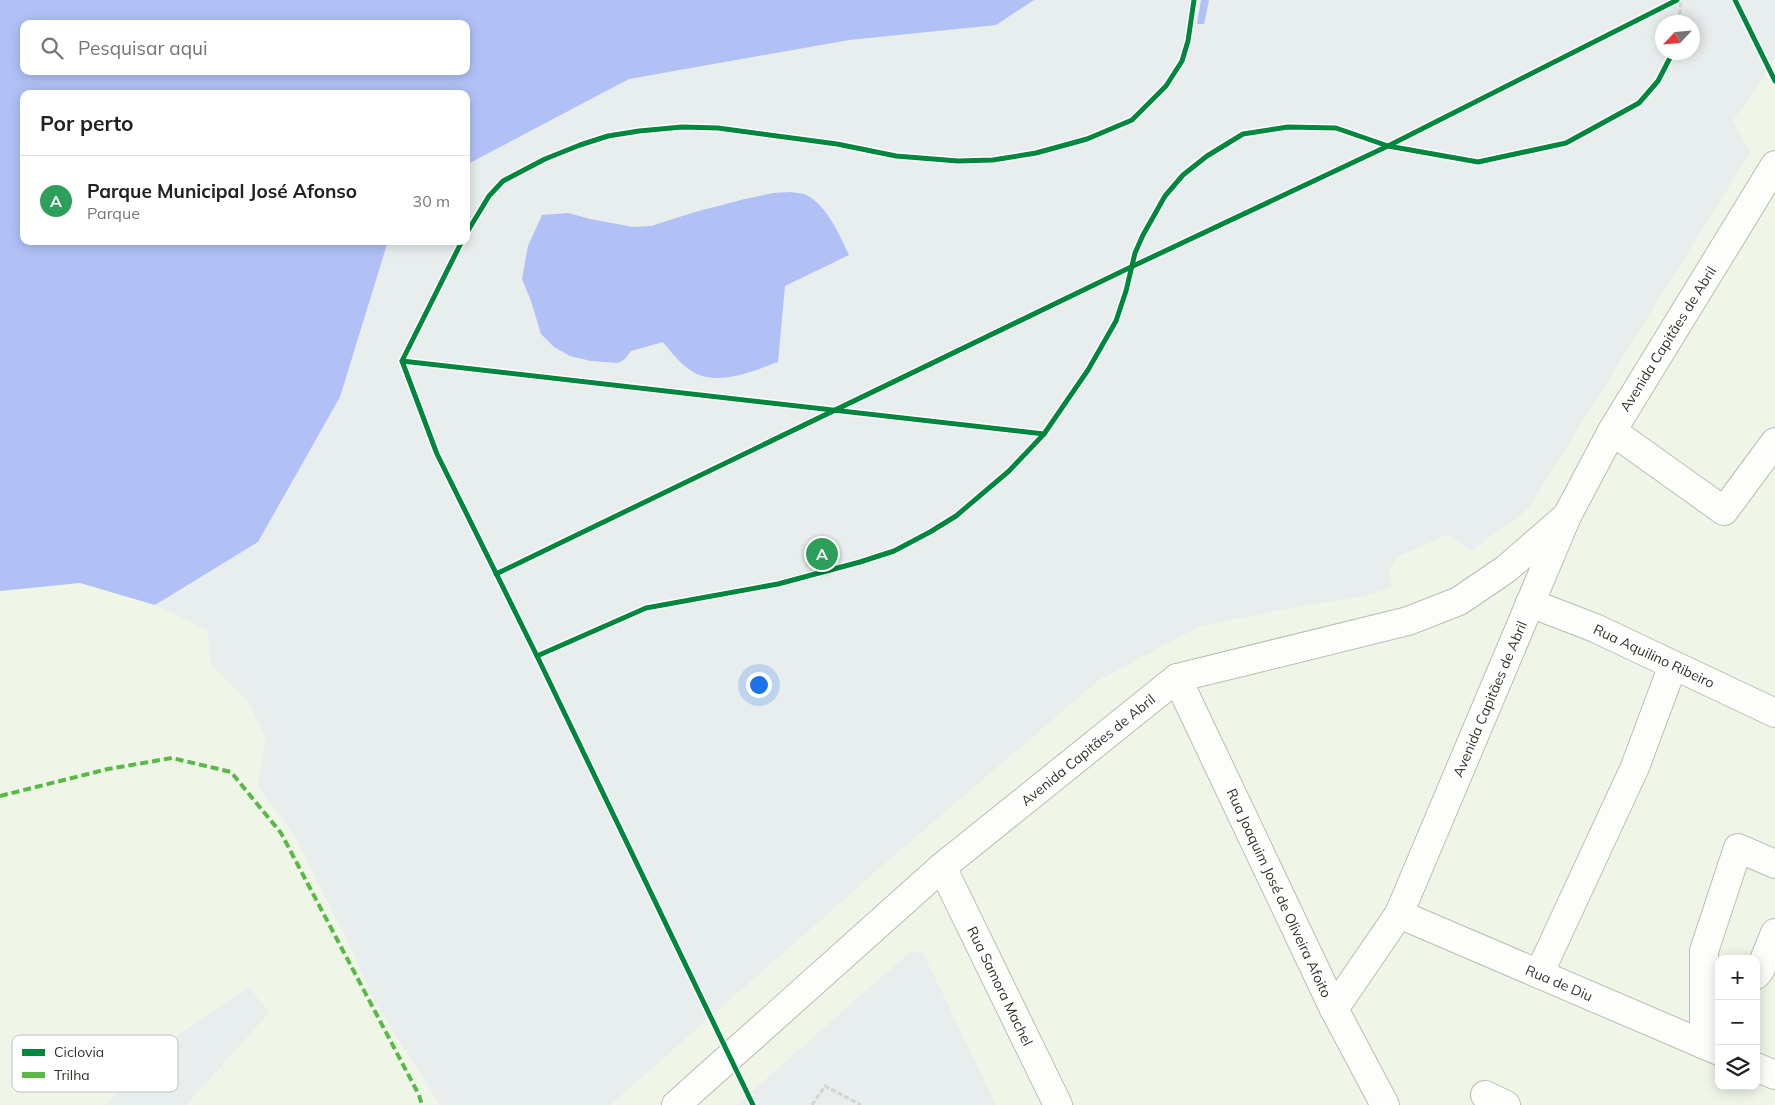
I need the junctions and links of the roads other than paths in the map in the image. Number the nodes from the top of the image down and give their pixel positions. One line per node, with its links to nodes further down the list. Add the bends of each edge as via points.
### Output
1 (1775, 165): 2 (street, Avenida Capitães de Abril)
2 (1612, 431): 3 (street, via 1724,511); 4 (street, Avenida Capitães de Abril)
3 (1775, 442)
4 (1567, 516): 5 (street, Avenida Capitães de Abril); 7 (street, Avenida Capitães de Abril, via 1506,569 1459,600 1408,621)
5 (1530, 603): 6 (street, Rua Aquilino Ribeiro, via 1595,628); 11 (street, Avenida Capitães de Abril)
6 (1673, 664): 8 (street, Rua Aquilino Ribeiro); 14 (street, via 1635,767)
7 (1177, 678): 10 (street, Avenida Capitães de Abril); 15 (street, Rua Joaquim José de Oliveira Afoito)
8 (1775, 713)
9 (1775, 864): 16 (street, via 1738,848 1704,951)
10 (942, 867): 19 (street, Avenida Capitães de Abril); 20 (street, Rua Samora Machel)
11 (1399, 914): 14 (street, Rua de Diu); 15 (street, Avenida Capitães de Abril)
12 (1775, 932): 13 (street)
13 (1760, 970)
14 (1539, 974): 16 (street, Rua de Diu)
15 (1334, 1009): 21 (street, Rua Joaquim José de Oliveira Afoito)
16 (1714, 1040)
17 (1760, 1069): 18 (street)
18 (1775, 1075)
19 (676, 1105)
20 (1058, 1105)
21 (1385, 1105)

